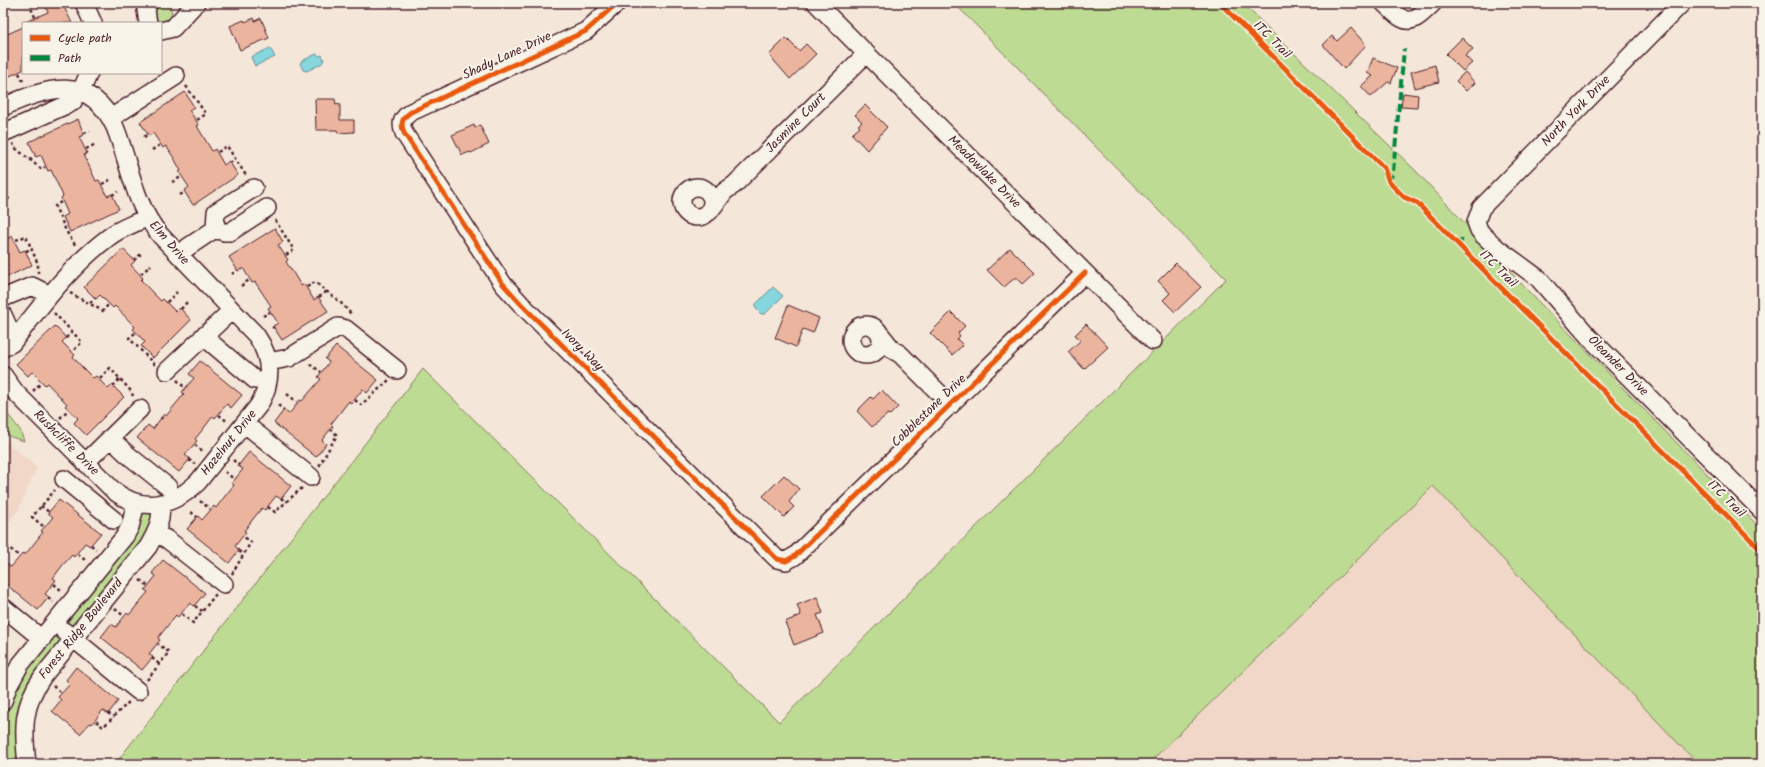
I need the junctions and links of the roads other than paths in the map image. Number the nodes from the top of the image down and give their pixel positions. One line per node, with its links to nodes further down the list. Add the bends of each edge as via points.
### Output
1 (84, 3): 10 (street)
2 (149, 3): 11 (street, via 146,10)
3 (196, 3): 9 (street)
4 (617, 3): 19 (street, Shady Lane Drive, via 586,31 411,112)
5 (816, 3): 13 (street, Meadowlake Drive)
6 (1384, 3): 7 (street, via 1397,17 1409,21 1419,17)
7 (1433, 3)
8 (1682, 3): 27 (street, North York Drive, via 1481,208)
9 (179, 11): 12 (street, via 173,28)
10 (93, 22)
11 (148, 22)
12 (162, 31)
13 (866, 54): 23 (street, Jasmine Court); 30 (street, Meadowlake Drive)
14 (88, 74): 16 (street)
15 (179, 80): 18 (street)
16 (77, 96): 17 (street, via 68,89 37,93); 18 (street, Elm Drive, via 99,103); 20 (street)
17 (3, 107)
18 (111, 118): 26 (street, Elm Drive)
19 (402, 121): 61 (street, Ivory Way, via 404,133 503,284 773,556)
20 (7, 138)
21 (252, 185): 28 (street, via 216,212)
22 (706, 189): 23 (street); 24 (street, via 712,197); 24 (street, via 696,186 687,190 682,203 686,212 695,217)
23 (725, 191): 24 (street, Jasmine Court)
24 (709, 212)
25 (271, 214): 28 (street, via 230,232)
26 (147, 217): 29 (street, Elm Drive, via 160,236); 32 (street, via 110,236 58,285)
27 (1476, 222): 58 (street, Oleander Drive, via 1483,235 1497,248 1538,278 1589,337)
28 (216, 229): 29 (street)
29 (179, 255): 33 (street, Elm Drive)
30 (1084, 273): 38 (street, Meadowlake Drive); 48 (street, Cobblestone Drive)
31 (3, 298): 32 (street, via 32,286)
32 (50, 302): 36 (street)
33 (232, 310): 37 (street); 42 (street, Elm Drive, via 256,335)
34 (3, 315): 36 (street, via 11,333)
35 (881, 335): 40 (street); 41 (street, via 881,345); 41 (street, via 875,327 865,325 856,328 852,337 853,346 860,354)
36 (17, 336): 39 (street, via 12,343)
37 (203, 336): 43 (street); 46 (street)
38 (1153, 341)
39 (3, 348)
40 (893, 350): 41 (street); 48 (street)
41 (874, 353)
42 (268, 362): 44 (street, via 290,358 338,326 346,328); 49 (street, Hazelnut Drive, via 269,377 265,395)
43 (162, 367)
44 (395, 373)
45 (3, 375): 51 (street, Rushcliffe Drive, via 16,394)
46 (255, 380)
47 (136, 404): 50 (street)
48 (951, 405): 61 (street, Cobblestone Drive, via 795,556)
49 (236, 423): 52 (street); 57 (street, Hazelnut Drive, via 198,482 173,500)
50 (110, 438): 51 (street); 54 (street)
51 (89, 467): 55 (street); 56 (street, Rushcliffe Drive, via 128,501)
52 (311, 477)
53 (60, 484): 55 (street)
54 (168, 487)
55 (77, 490): 59 (street)
56 (136, 503): 57 (street, Hazelnut Drive); 64 (street, Forest Ridge Boulevard, via 125,536)
57 (160, 503): 60 (street, Forest Ridge Boulevard, via 161,518)
58 (1762, 511)
59 (114, 520)
60 (156, 533): 62 (street); 65 (street, Forest Ridge Boulevard, via 148,547)
61 (786, 561)
62 (224, 584)
63 (3, 607): 66 (street)
64 (54, 624): 65 (street); 66 (street, Forest Ridge Boulevard)
65 (72, 638): 67 (street); 69 (street, Forest Ridge Boulevard, via 31,695 24,725)
66 (42, 639): 68 (street, Forest Ridge Boulevard, via 13,676)
67 (138, 691)
68 (3, 701)
69 (27, 764)

